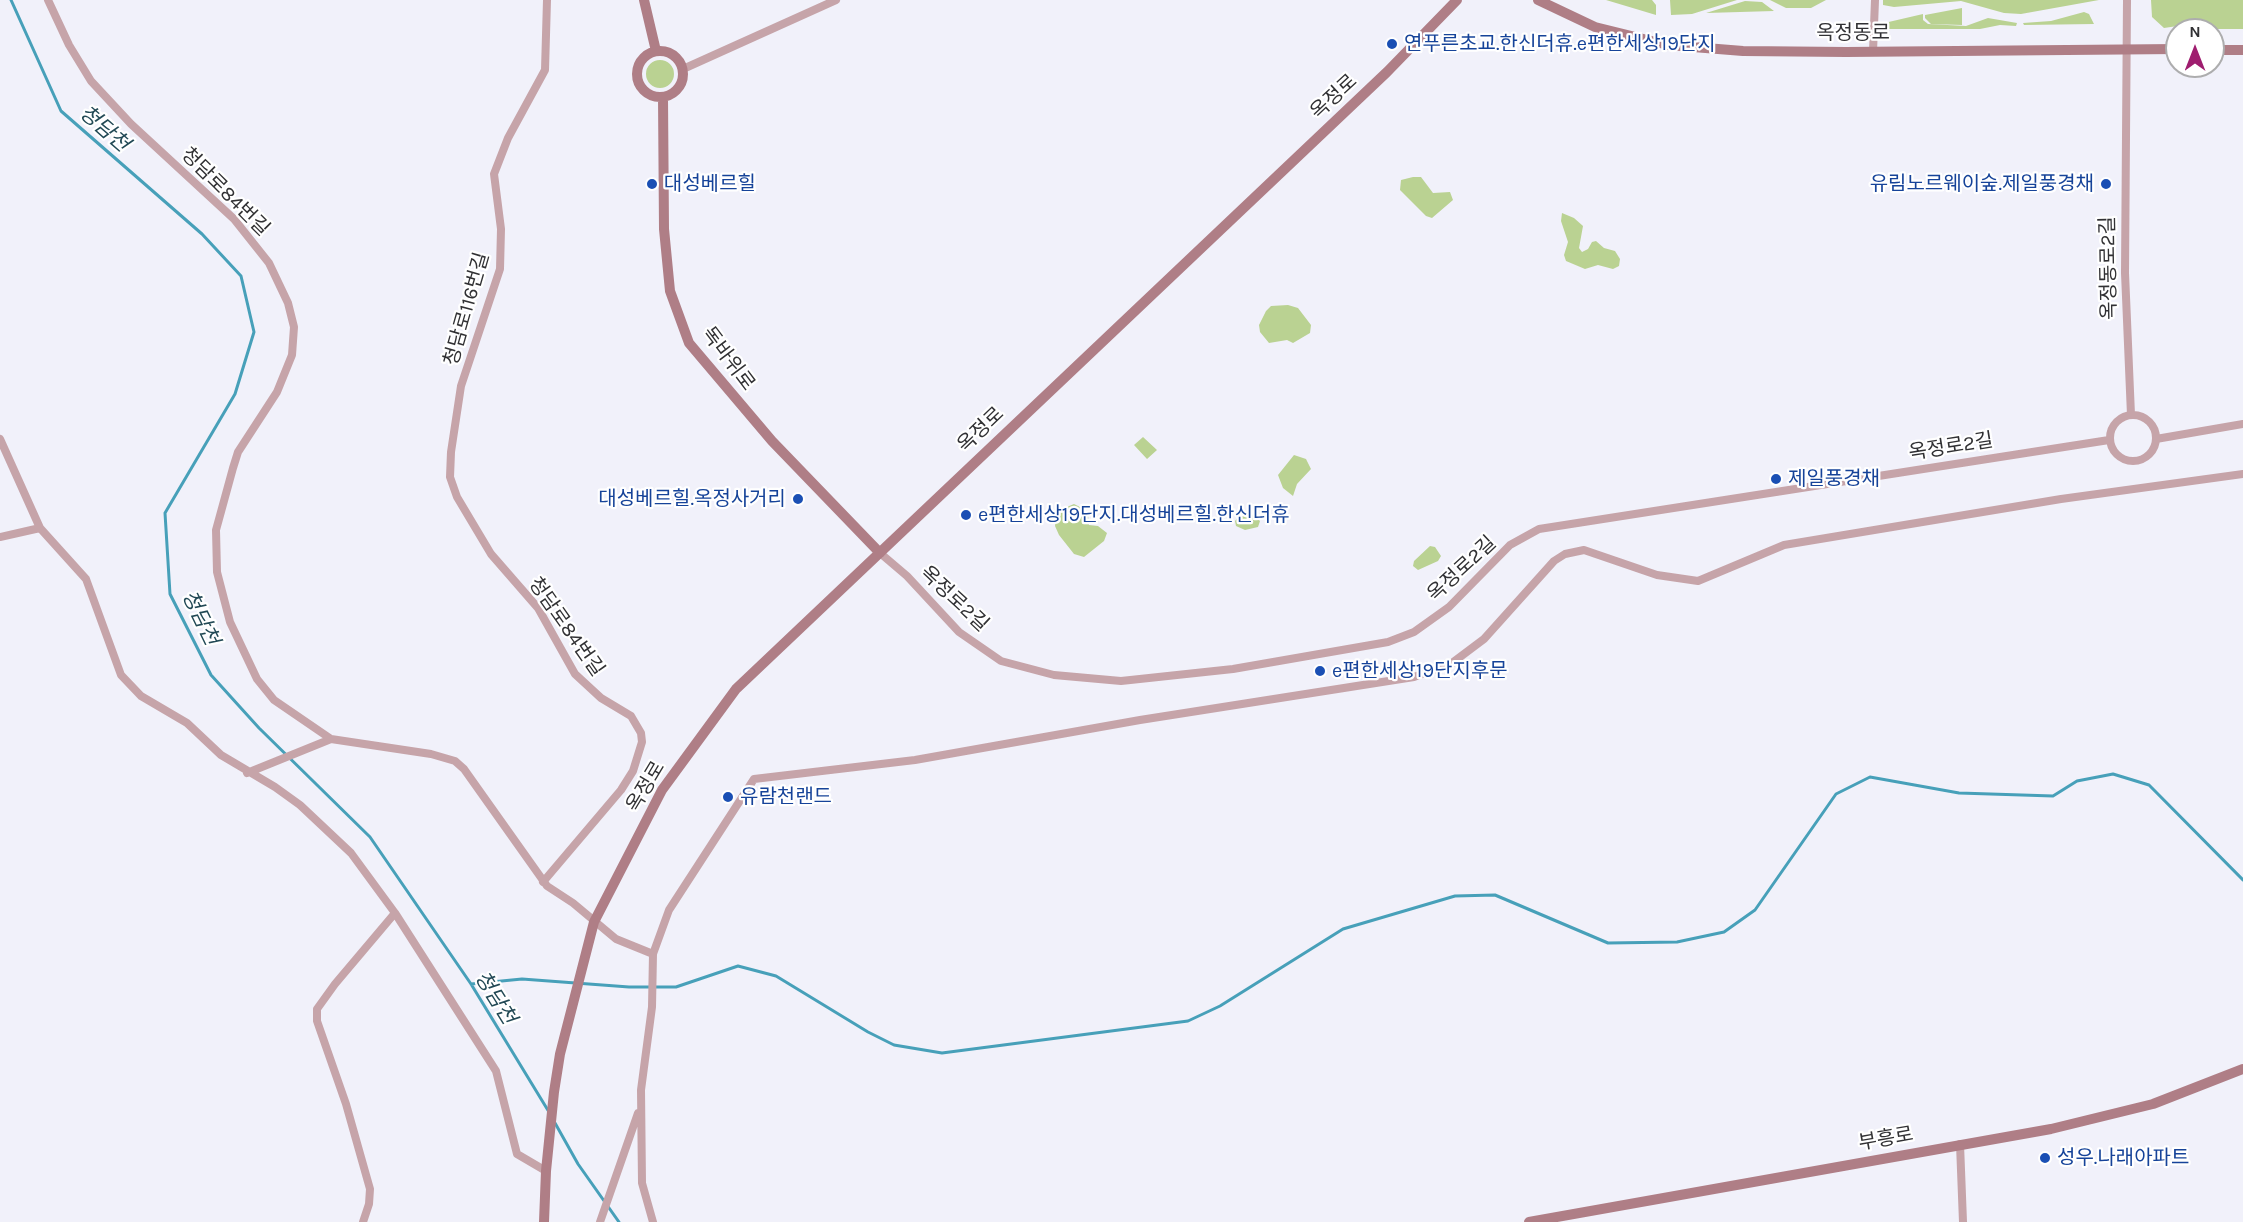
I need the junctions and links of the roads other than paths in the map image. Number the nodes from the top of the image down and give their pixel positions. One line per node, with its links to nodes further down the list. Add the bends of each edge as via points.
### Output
1 (48, 0): 27 (street, 청담로84번길, via 91,81 131,124 234,219 269,263 288,303 294,327 292,355 277,392 238,452 216,530 217,572 230,622 257,679 274,700)
2 (547, 0): 22 (street, 청담로116번길, via 543,79 508,138 494,174 501,229 500,269 461,386)
3 (644, 0): 13 (main road)
4 (836, 0): 15 (street)
5 (1457, 0): 26 (main road, 옥정로, via 1387,72)
6 (1538, 0): 14 (main road, 옥정동로, via 1595,27 1668,45 1743,51)
7 (1875, 0): 14 (street)
8 (2127, 0): 9 (street, 옥정동로2길)
9 (2127, 49): 10 (main road, 옥정동로); 14 (main road, 옥정동로); 17 (street, 옥정동로2길, via 2125,273)
10 (2165, 50)
11 (2225, 50): 12 (main road)
12 (2243, 50)
13 (656, 51): 15 (main road, via 676,56); 16 (main road, via 642,59 638,82 648,94)
14 (1873, 52)
15 (683, 69): 16 (main road, via 678,91)
16 (663, 98): 26 (main road, 독바위로, via 664,229 670,291 689,343 772,441)
17 (2131, 415): 20 (street, via 2152,424); 21 (street, via 2118,420)
18 (2243, 424): 20 (street)
19 (0, 439): 24 (street)
20 (2156, 439): 21 (street, via 2155,447 2144,458 2129,461 2115,454)
21 (2109, 440): 26 (street, 옥정로2길, via 1539,529 1510,545 1449,607 1414,632 1388,642 1233,669 1121,681 1054,675 1001,660 959,632)
22 (451, 459): 29 (street, 청담로84번길, via 450,477 457,497 490,554 538,608 581,681 632,716 641,733 641,752 621,790)
23 (2243, 474): 32 (street, via 2061,499 1784,545 1698,580 1657,575 1584,550 1554,561 1484,639 1452,663 1414,677 915,760 754,779 669,909)
24 (40, 528): 25 (street); 28 (street, via 86,579 121,675 130,686 187,723)
25 (0, 537)
26 (880, 553): 31 (main road, 옥정로, via 736,689 662,790)
27 (331, 739): 28 (street, 청담로84번길); 29 (street, 청담로84번길, via 455,761 464,768)
28 (247, 773): 30 (street, via 275,787 319,822 351,853)
29 (543, 882): 31 (street, 청담로84번길)
30 (395, 913): 36 (street, via 496,1071 517,1154); 37 (street, via 317,1009 317,1021 368,1183 369,1204)
31 (594, 922): 32 (street, 청담로84번길, via 616,939); 36 (main road, 옥정로, via 554,1092)
32 (653, 954): 34 (street, via 652,1007)
33 (2243, 1069): 35 (main road, 부흥로, via 2153,1104 2051,1129)
34 (641, 1104): 39 (street); 40 (street, via 642,1183)
35 (1960, 1144): 41 (main road, 부흥로); 42 (street)
36 (546, 1171): 38 (main road)
37 (363, 1222)
38 (544, 1222)
39 (600, 1222)
40 (653, 1222)
41 (1529, 1222)
42 (1963, 1222)

